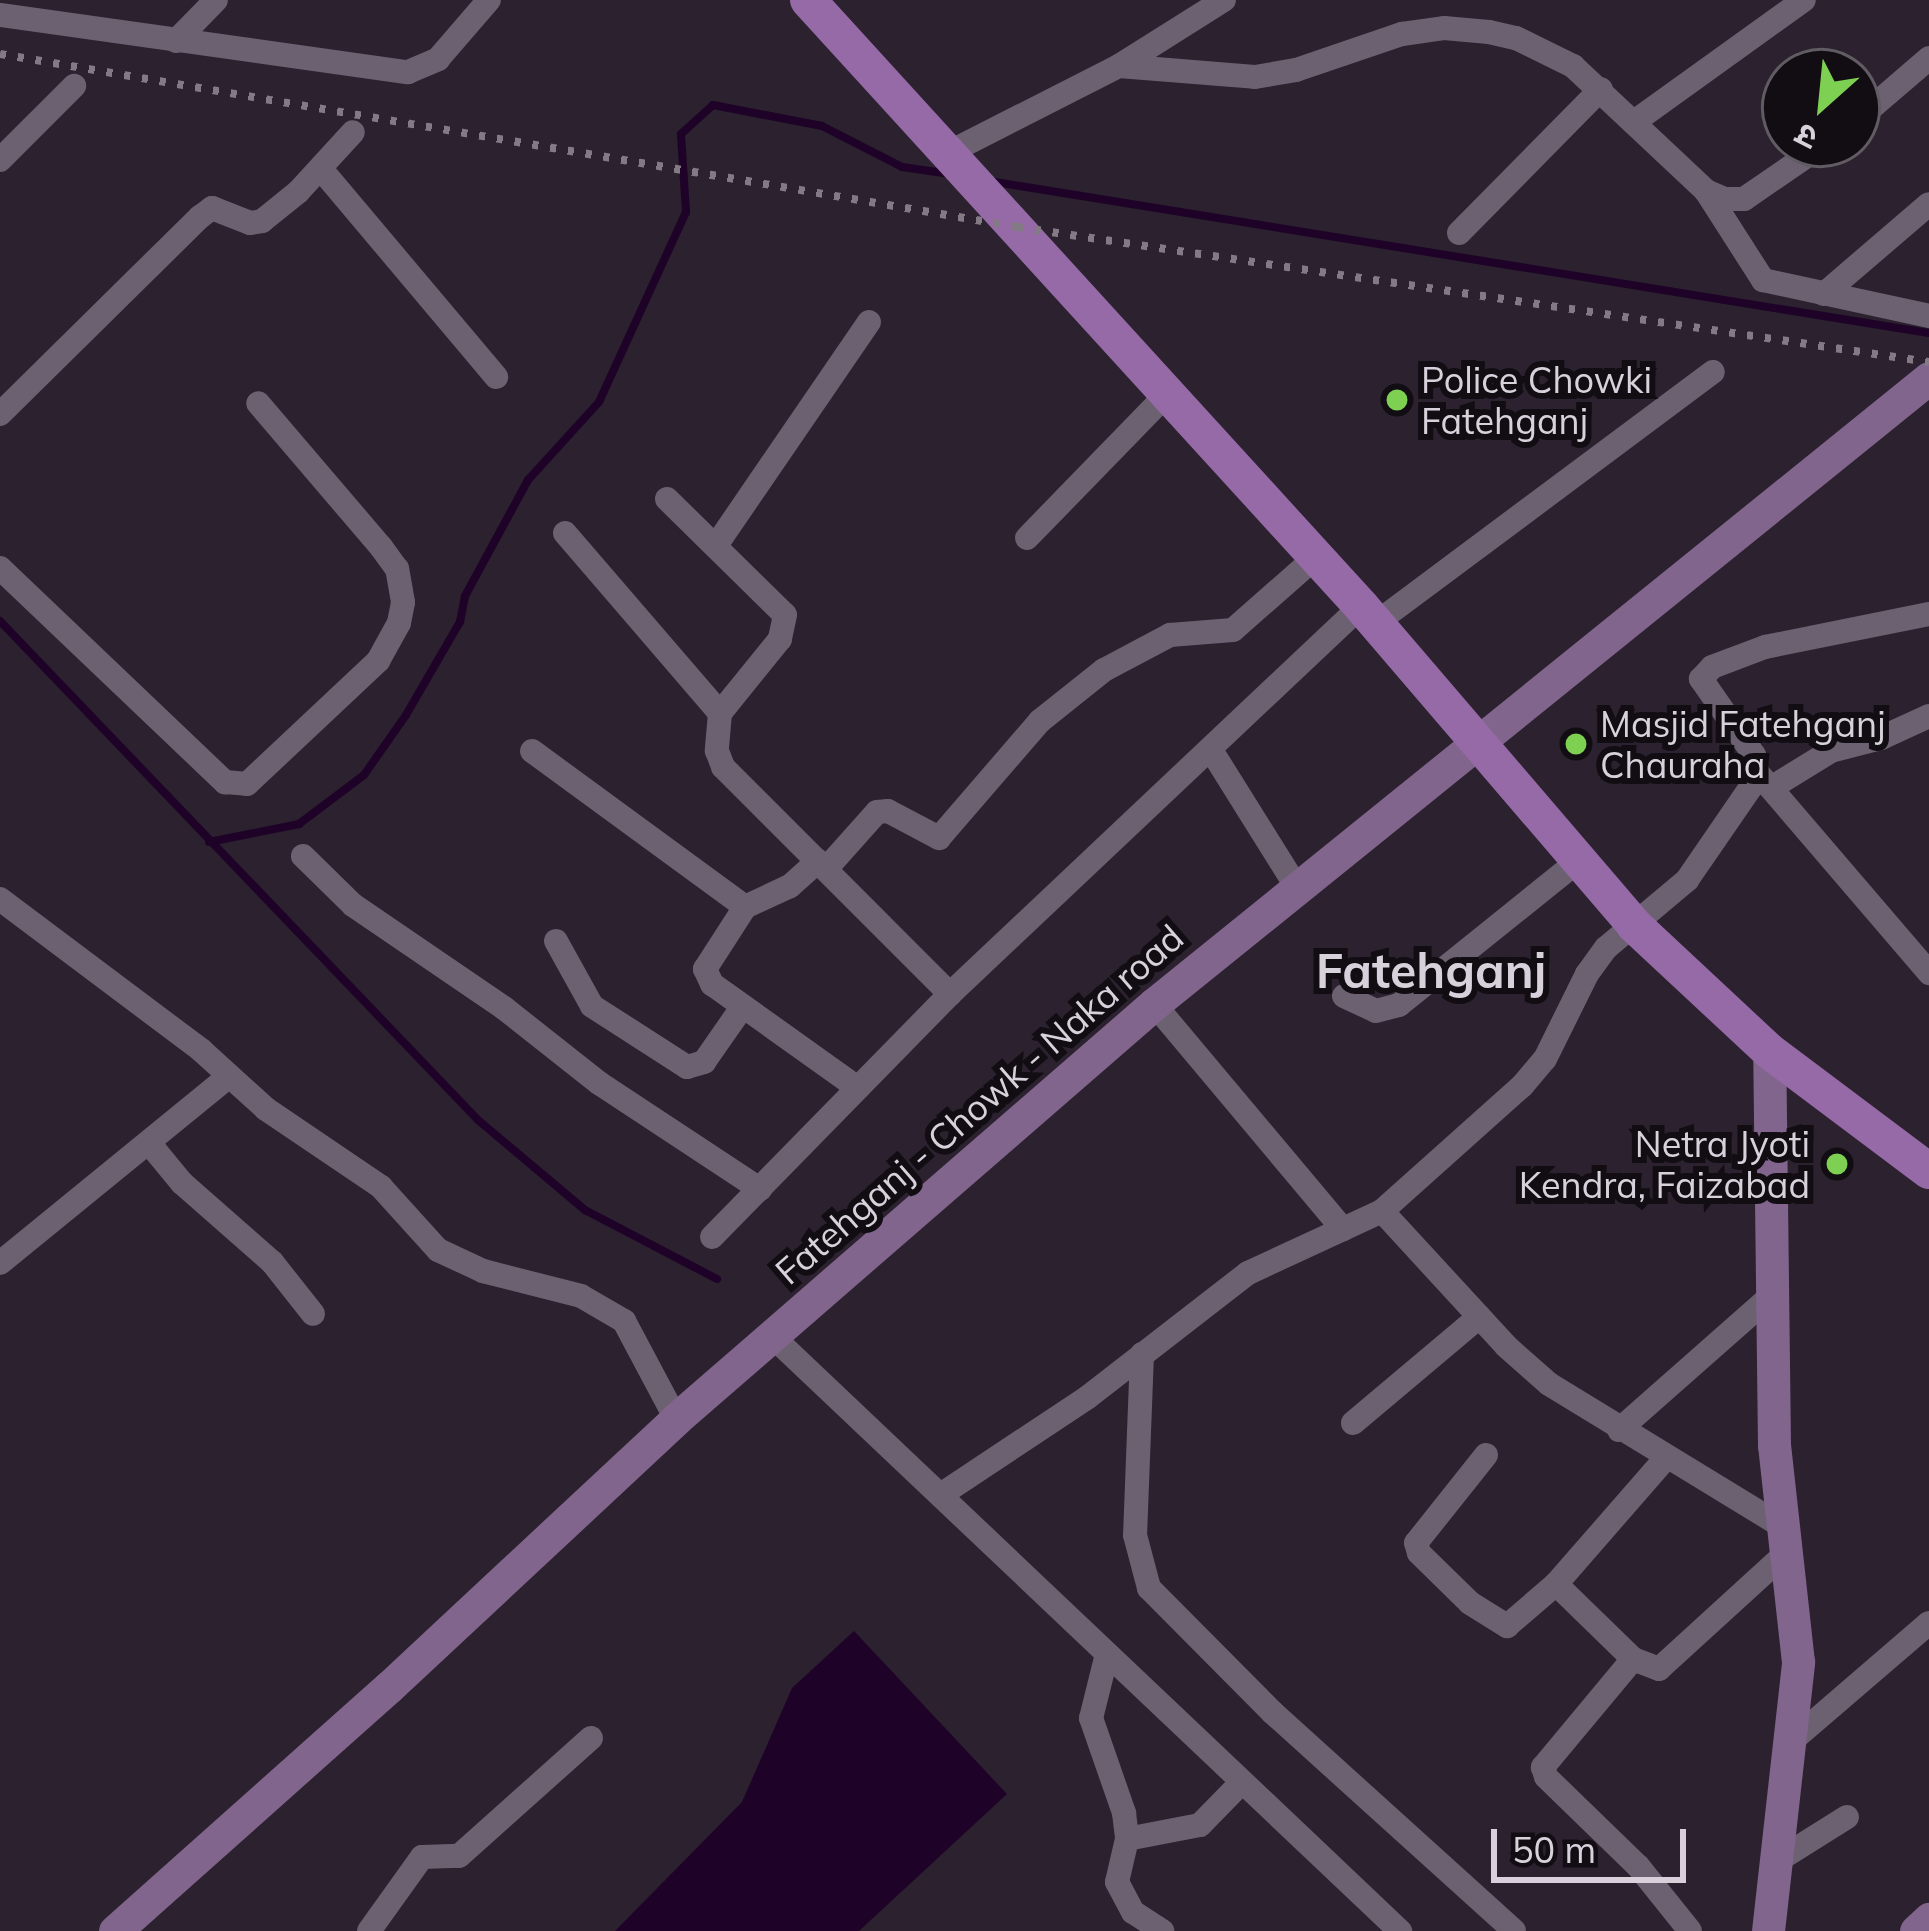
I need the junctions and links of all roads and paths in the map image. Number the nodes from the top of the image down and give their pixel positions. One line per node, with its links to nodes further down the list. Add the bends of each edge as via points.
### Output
1 (8, 0): 7 (street)
2 (216, 0): 8 (street)
3 (489, 0): 8 (street, via 439,59 408,72)
4 (808, 0): 19 (main road)
5 (1224, 0): 10 (street)
6 (1804, 0): 14 (street)
7 (0, 11): 8 (street)
8 (176, 41)
9 (1929, 58): 13 (street)
10 (1119, 66): 12 (street, via 1255,77 1444,28 1516,38); 19 (street)
11 (74, 86): 16 (street)
12 (1600, 89): 14 (street); 22 (street)
13 (1881, 99)
14 (1634, 122): 20 (street)
15 (353, 132): 18 (street)
16 (0, 160)
17 (1790, 168): 20 (street, via 1744,199)
18 (322, 169): 27 (street); 31 (street, via 262,221 212,208 200,217)
19 (964, 171): 29 (main road)
20 (1706, 191): 23 (street, via 1762,280)
21 (1929, 204): 23 (street)
22 (1459, 233)
23 (1824, 294): 24 (street)
24 (1929, 316)
25 (869, 322): 35 (street)
26 (1713, 372): 39 (street)
27 (496, 377)
28 (1929, 378): 42 (street, Fatehganj - Chowk - Naka road)
29 (1168, 392): 34 (street); 36 (main road)
30 (258, 404): 37 (street, via 381,547 397,569 403,602 378,661 247,784 225,782)
31 (0, 414)
32 (667, 499): 35 (street)
33 (565, 533): 40 (street)
34 (1027, 538)
35 (717, 544): 40 (street, via 785,615 785,628)
36 (1317, 556): 39 (main road); 48 (street, via 1233,630 1170,635 1090,680 1040,721 939,838 878,812)
37 (0, 568)
38 (1929, 614): 45 (street, via 1765,647 1712,667 1701,679)
39 (1368, 615): 42 (main road); 43 (street)
40 (720, 712): 48 (street, via 723,766)
41 (1929, 716): 45 (street)
42 (1475, 744): 47 (main road); 49 (street, Fatehganj - Chowk - Naka road)
43 (1210, 750): 49 (street); 55 (street)
44 (532, 751): 51 (street)
45 (1766, 779): 52 (street, via 1688,880); 54 (street)
46 (303, 856): 64 (street, via 353,905)
47 (1578, 861): 52 (main road); 56 (street, via 1399,1005 1376,1011)
48 (822, 865): 51 (street); 55 (street)
49 (1296, 886): 57 (street, Fatehganj - Chowk - Naka road)
50 (0, 899): 60 (street)
51 (746, 908): 58 (street, via 705,969)
52 (1634, 925): 59 (main road); 65 (street, via 1587,974 1545,1059 1522,1086)
53 (556, 941): 58 (street, via 592,1006 687,1067 704,1062)
54 (1929, 973)
55 (950, 994): 61 (street)
56 (1344, 997)
57 (1154, 1004): 66 (street); 72 (street, Fatehganj - Chowk - Naka road)
58 (743, 1006): 61 (street)
59 (1769, 1051): 63 (main road); 69 (street)
60 (229, 1076): 62 (street); 74 (street, via 381,1187 455,1262 581,1296 624,1321)
61 (858, 1088): 64 (street)
62 (149, 1143): 68 (street); 70 (street)
63 (1929, 1171)
64 (760, 1189): 67 (street)
65 (1382, 1211): 66 (street); 71 (street)
66 (1343, 1229): 73 (street, via 1249,1274)
67 (712, 1237)
68 (0, 1263)
69 (1770, 1297): 76 (street); 80 (street)
70 (314, 1314)
71 (1479, 1318): 75 (street); 76 (street, via 1549,1384)
72 (771, 1335): 74 (street, Fatehganj - Chowk - Naka road); 79 (street)
73 (1142, 1354): 79 (street); 96 (street, via 1135,1535 1149,1588 1272,1712)
74 (676, 1418): 92 (street, Fatehganj - Chowk - Naka road)
75 (1353, 1423)
76 (1619, 1430): 78 (street)
77 (1486, 1455): 81 (street, via 1422,1532 1419,1553 1507,1626)
78 (1666, 1458): 80 (street); 81 (street)
79 (942, 1494): 83 (street)
80 (1784, 1539): 84 (street, via 1668,1665); 86 (street, via 1798,1663)
81 (1556, 1584): 84 (street)
82 (1929, 1623): 86 (street)
83 (1107, 1654): 87 (street); 89 (street, via 1091,1718)
84 (1633, 1659): 97 (street, via 1543,1767)
85 (591, 1738): 93 (street, via 459,1856 422,1857)
86 (1794, 1739): 90 (street)
87 (1241, 1783): 89 (street, via 1200,1825); 95 (street)
88 (1847, 1817): 90 (street)
89 (1127, 1839): 94 (street, via 1121,1895)
90 (1780, 1859): 98 (street)
91 (1929, 1919): 99 (street)
92 (115, 1931)
93 (369, 1931)
94 (1162, 1931)
95 (1400, 1931)
96 (1514, 1931)
97 (1690, 1931)
98 (1768, 1931)
99 (1916, 1931)

